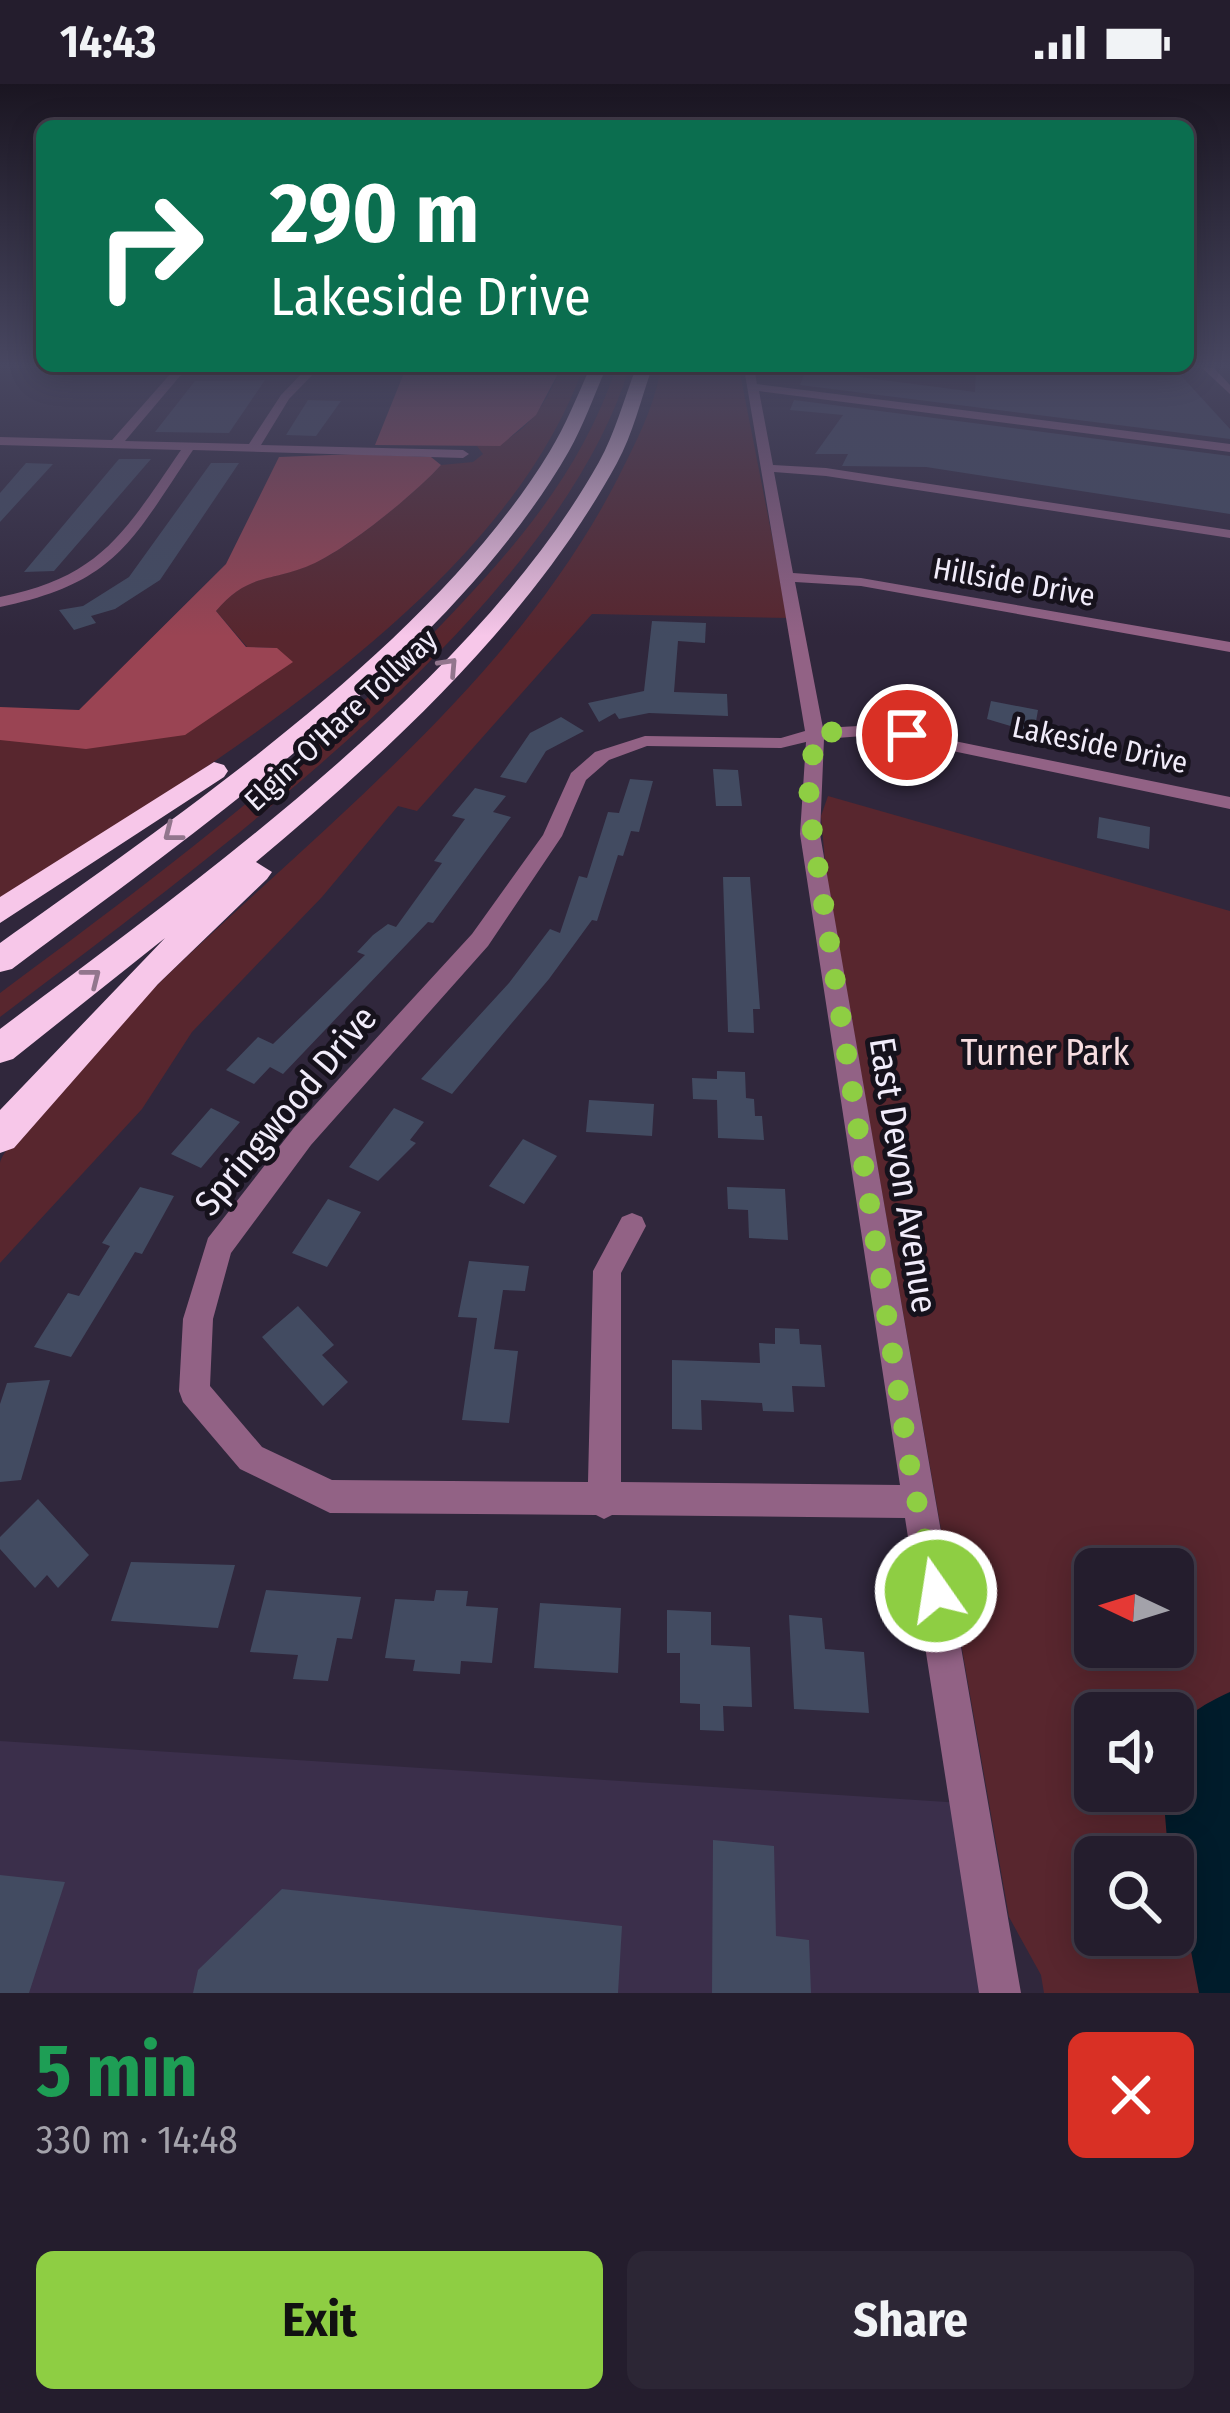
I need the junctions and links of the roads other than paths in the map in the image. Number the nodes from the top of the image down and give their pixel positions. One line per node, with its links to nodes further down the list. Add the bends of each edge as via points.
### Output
1 (182, 457): 8 (street, via 103,565 49,592)
2 (555, 457): 10 (highway, Elgin-O'Hare Tollway, via 480,556)
3 (610, 457): 11 (highway, Elgin-O'Hare Tollway, one-way to 3, via 528,579)
4 (766, 457): 5 (street, East Devon Avenue)
5 (768, 468): 6 (street); 7 (street, East Devon Avenue)
6 (1230, 534)
7 (788, 578): 9 (street, Hillside Drive, via 860,582); 12 (street, East Devon Avenue)
8 (0, 602)
9 (1230, 647)
10 (389, 650): 14 (highway); 15 (highway, Elgin-O'Hare Tollway, one-way to 15, via 200,811)
11 (416, 701): 16 (highway, Elgin-O'Hare Tollway, one-way to 11, via 262,840); 17 (highway, via 395,741 146,975)
12 (815, 734): 13 (street, Lakeside Drive, via 907,735); 19 (street, Springwood Drive, via 781,743 645,741 588,766 533,867 480,940 302,1137 218,1247 203,1301 194,1391 251,1458 330,1496); 20 (street, East Devon Avenue, via 810,834)
13 (1230, 803)
14 (0, 912)
15 (0, 960)
16 (0, 1049)
17 (0, 1136)
18 (632, 1226): 19 (street, via 607,1271)
19 (604, 1502): 20 (street, Springwood Drive)
20 (916, 1502): 21 (street, East Devon Avenue)
21 (1000, 1993)

